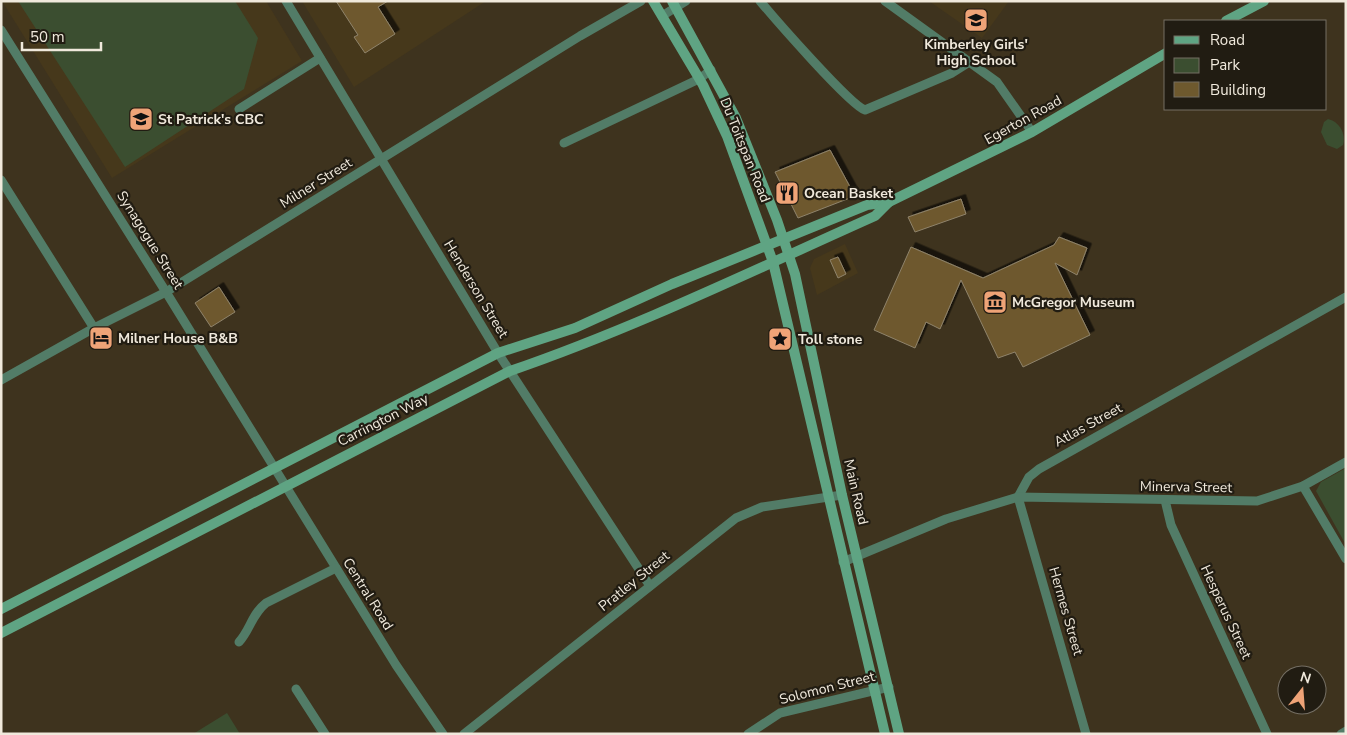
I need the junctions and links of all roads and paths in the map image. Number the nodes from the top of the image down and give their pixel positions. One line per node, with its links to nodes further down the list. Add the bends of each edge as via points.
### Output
1 (286, 1): 13 (street, Henderson Street)
2 (641, 1): 20 (street, Milner Street)
3 (654, 1): 9 (street, Du Toitspan Road)
4 (686, 1): 8 (street)
5 (760, 1): 14 (street, via 845,93 866,110 952,73)
6 (886, 1): 14 (street)
7 (1264, 1): 10 (street)
8 (674, 4): 9 (street); 15 (street, Du Toitspan Road)
9 (662, 16): 16 (street, Du Toitspan Road)
10 (1228, 20)
11 (1, 30): 27 (street, Synagogue Street)
12 (1164, 54): 18 (street, Egerton Road)
13 (320, 58): 17 (street); 20 (street, Henderson Street)
14 (970, 61): 18 (street, via 997,82)
15 (711, 70): 16 (street); 23 (street, Du Toitspan Road, via 740,127)
16 (699, 79): 19 (street); 24 (street, Du Toitspan Road, via 727,136)
17 (239, 109)
18 (1032, 132): 22 (street, Egerton Road)
19 (564, 143)
20 (382, 159): 27 (street, Milner Street); 30 (street, Henderson Street)
21 (1, 180): 29 (street)
22 (889, 202): 23 (street, Egerton Road, via 867,205); 25 (street, Egerton Road, via 875,216)
23 (783, 240): 24 (street, Carrington Way); 25 (street, Du Toitspan Road)
24 (767, 247): 26 (street, Du Toitspan Road); 30 (street, Carrington Way, via 672,284 575,328)
25 (789, 255): 26 (street, Carrington Way); 37 (street, Main Road)
26 (772, 262): 31 (street, Carrington Way, via 579,348); 39 (street, Main Road)
27 (166, 292): 29 (street, Milner Street); 34 (street, Synagogue Street)
28 (1346, 297): 38 (street, Atlas Street, via 1039,468 1025,482)
29 (94, 328): 32 (street, Milner Street)
30 (498, 353): 31 (street, Henderson Street); 34 (street, Carrington Way)
31 (510, 371): 35 (street, Carrington Way); 45 (street, Henderson Street)
32 (1, 380)
33 (1346, 462): 36 (street, Minerva Street)
34 (275, 466): 35 (street, Central Road); 46 (street, Carrington Way)
35 (286, 485): 44 (street, Central Road); 47 (street, Carrington Way)
36 (1303, 486): 40 (street, Minerva Street, via 1258,501); 42 (street)
37 (842, 495): 39 (street, Pratley Street); 41 (street, Main Road)
38 (1018, 497): 40 (street, Minerva Street); 41 (street, via 946,519); 59 (street, Hermes Street)
39 (830, 498): 43 (street, Main Road); 45 (street, Pratley Street, via 762,507 736,518)
40 (1165, 500): 60 (street, Hesperus Street, via 1171,525)
41 (857, 555): 43 (street); 49 (street, Main Road)
42 (1346, 560)
43 (843, 562): 51 (street, Main Road)
44 (336, 568): 48 (street, via 266,603 257,611); 54 (street, Central Road)
45 (650, 586): 55 (street, Pratley Street)
46 (1, 608)
47 (1, 633)
48 (239, 642)
49 (889, 687): 51 (street, Solomon Street); 58 (street, Main Road)
50 (296, 689): 53 (street)
51 (874, 691): 56 (street, Solomon Street, via 780,713); 57 (street, Main Road)
52 (1346, 731): 61 (street)
53 (326, 734)
54 (443, 734)
55 (464, 734)
56 (748, 734)
57 (884, 734)
58 (899, 734)
59 (1086, 734)
60 (1267, 734)
61 (1341, 734)

